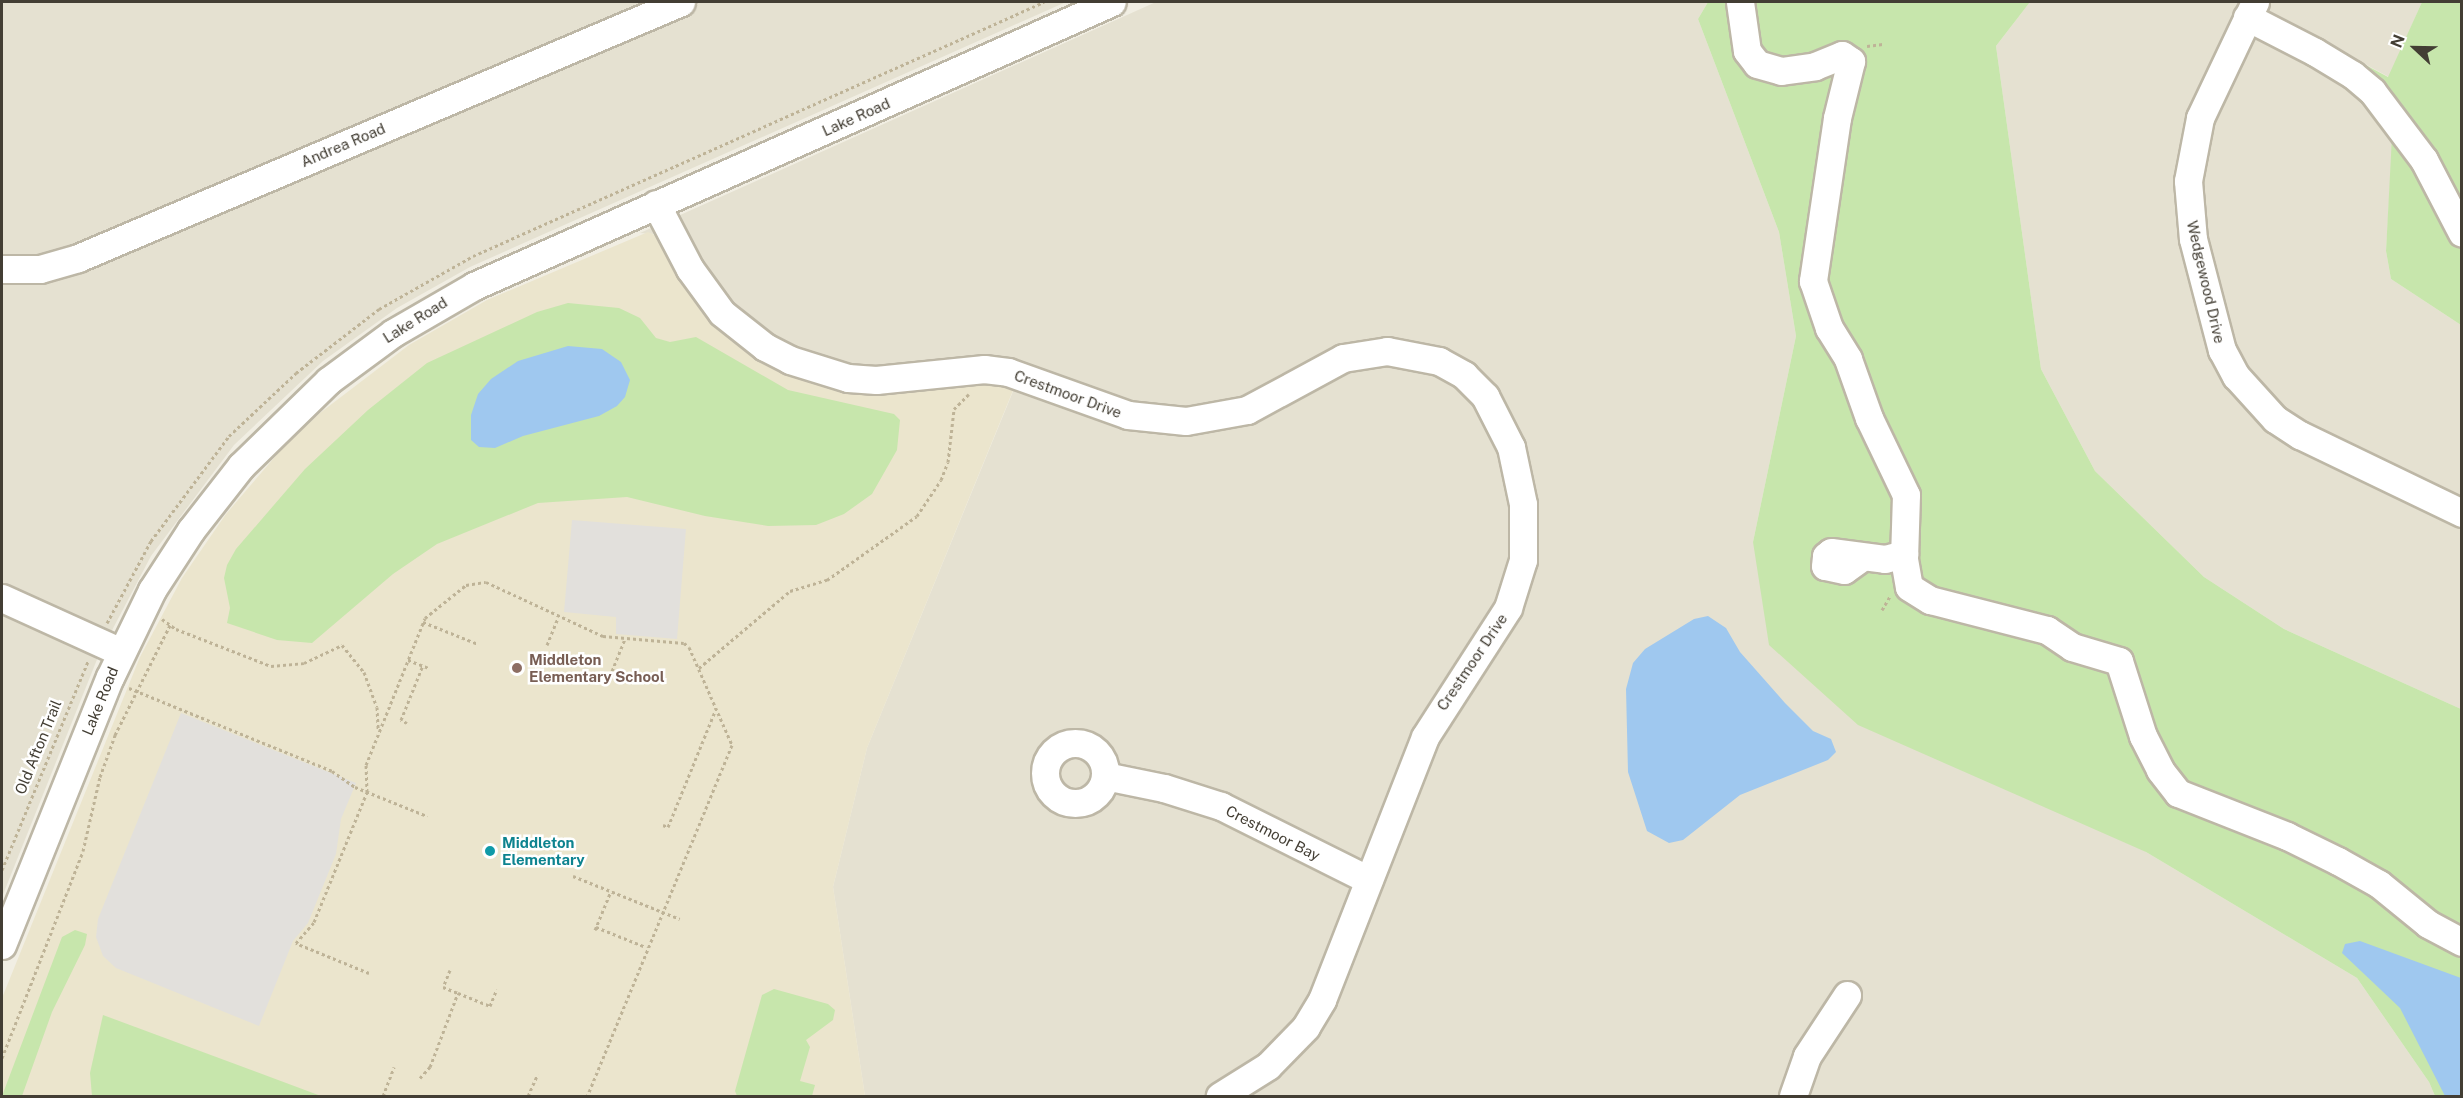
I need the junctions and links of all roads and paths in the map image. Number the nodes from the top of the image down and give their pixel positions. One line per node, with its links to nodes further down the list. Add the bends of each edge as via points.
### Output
1 (681, 2): 7 (street, Andrea Road, via 78,258 40,269)
2 (1112, 2): 5 (street, Lake Road)
3 (1740, 2): 10 (street, via 1747,51 1757,64 1767,69 1797,71 1835,56 1846,56 1851,61 1837,118 1814,281 1829,328 1848,359 1869,418 1906,495)
4 (2251, 9): 6 (street, via 2372,91 2424,160); 9 (street, Wedgewood Drive, via 2200,118 2188,181 2193,239 2222,350 2236,376 2275,418 2300,435)
5 (656, 204): 18 (street, Lake Road, via 446,300 328,381 257,448 210,504 158,580); 37 (street, Crestmoor Drive, via 690,269 722,313 765,347 790,360 848,378 876,380 992,370 1128,415 1186,421 1247,410 1343,358 1364,352 1412,354 1464,375 1485,396 1511,447 1523,504 1523,560 1511,600 1496,629 1425,737)
6 (2462, 233)
7 (2, 269)
8 (975, 393): 23 (path, via 954,409 948,462 917,516 827,580 790,591)
9 (2462, 513)
10 (1904, 554): 11 (street, via 1885,559); 41 (street, via 1905,578 1916,595 2047,630 2072,646 2118,661 2143,736 2160,770 2178,793 2338,861 2379,884 2435,928)
11 (1862, 557)
12 (2, 598): 18 (street)
13 (558, 618): 14 (path, via 502,588 482,582 462,588); 15 (path, via 603,636); 17 (path)
14 (423, 622): 16 (path); 19 (path)
15 (625, 638): 23 (path, via 684,643); 24 (path)
16 (478, 644)
17 (547, 645)
18 (121, 652): 42 (street, Lake Road)
19 (408, 660): 20 (path); 28 (path)
20 (423, 665): 22 (path); 27 (path, via 401,720)
21 (85, 667): 35 (path, Old Afton Trail)
22 (429, 668)
23 (699, 668): 26 (path)
24 (612, 671)
25 (135, 691): 28 (path, via 170,625 271,666 304,663 342,645 364,672 379,713); 32 (path, via 332,771); 49 (path, via 100,777 83,851)
26 (716, 709): 30 (path); 39 (path, via 732,745)
27 (407, 723)
28 (378, 734): 32 (path, via 365,768)
29 (685, 770): 30 (path)
30 (691, 772): 34 (path, via 668,827)
31 (1105, 776): 37 (street, Crestmoor Bay, via 1164,788 1221,806)
32 (367, 792): 33 (path); 45 (path, via 314,922 296,943)
33 (427, 816)
34 (663, 825)
35 (2, 870)
36 (573, 876): 38 (path)
37 (1370, 880): 56 (street, Crestmoor Drive, via 1335,974 1306,1027 1268,1066)
38 (611, 891): 39 (path); 43 (path, via 596,928)
39 (661, 911): 40 (path); 43 (path)
40 (680, 919)
41 (2462, 942)
42 (2, 945)
43 (646, 947): 55 (path)
44 (450, 970): 47 (path, via 443,987)
45 (369, 973)
46 (497, 989): 47 (path, via 490,1006)
47 (458, 993): 52 (path, via 430,1067)
48 (1847, 995): 57 (street, via 1807,1056)
49 (2, 1058)
50 (394, 1067): 53 (path)
51 (537, 1074): 54 (path)
52 (420, 1078)
53 (382, 1096)
54 (528, 1096)
55 (587, 1096)
56 (1220, 1096)
57 (1793, 1096)

